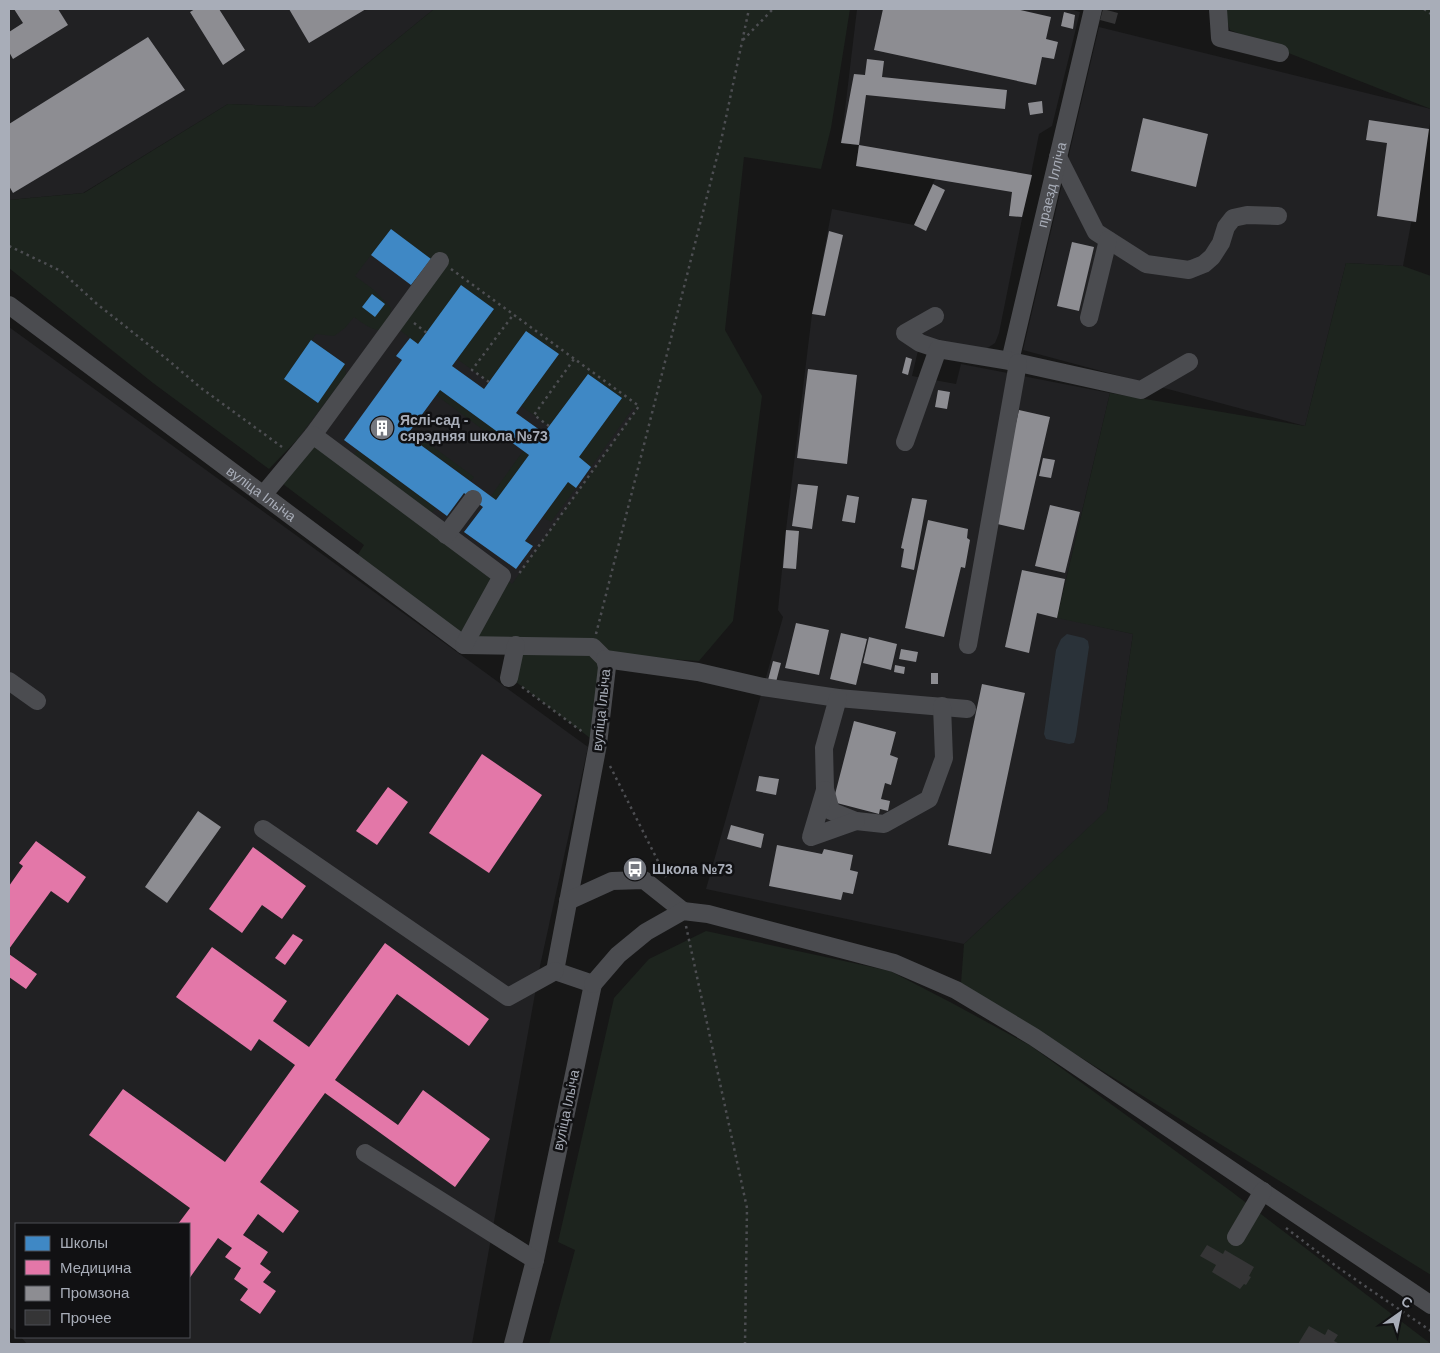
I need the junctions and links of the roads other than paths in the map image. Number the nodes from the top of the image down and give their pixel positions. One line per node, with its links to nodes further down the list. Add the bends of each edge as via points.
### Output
1 (1093, 9): 4 (street, праезд Ілліча)
2 (1218, 9): 3 (street, via 1220,38)
3 (1280, 53)
4 (1058, 157): 6 (street, via 1096,232); 12 (street, праезд Ілліча)
5 (1278, 216): 6 (street, via 1233,218 1212,257 1189,270 1146,264)
6 (1108, 240): 10 (street)
7 (440, 261): 14 (street)
8 (9, 305): 16 (street, вуліца Ільіча)
9 (935, 316): 11 (street, via 905,332)
10 (1089, 318)
11 (938, 350): 12 (street); 15 (street)
12 (1014, 362): 13 (street, via 1141,390); 21 (street, праезд Ілліча)
13 (1189, 362)
14 (312, 435): 16 (street); 18 (street)
15 (905, 442)
16 (263, 495): 19 (street, вуліца Ільіча)
17 (473, 499): 18 (street)
18 (446, 535): 19 (street, via 502,576)
19 (464, 644): 20 (street)
20 (516, 645): 22 (street, вуліца Ільіча, via 593,647); 23 (street)
21 (968, 645)
22 (605, 659): 25 (street, via 698,672 763,687); 32 (street, вуліца Ільіча, via 607,667 598,744)
23 (510, 678)
24 (9, 680): 26 (street)
25 (838, 698): 27 (street); 29 (street, via 824,748)
26 (38, 701)
27 (942, 706): 28 (street); 30 (street, via 944,758 929,799 884,824)
28 (967, 709)
29 (825, 789): 30 (street, via 831,811); 30 (street, via 811,837)
30 (856, 821)
31 (263, 829): 34 (street, via 508,997)
32 (568, 901): 33 (street, via 612,881 644,880); 34 (street, вуліца Ільіча)
33 (683, 911): 35 (street, via 646,932 618,955); 37 (street, via 708,914 894,963 956,990 1034,1038)
34 (554, 971): 35 (street)
35 (593, 984): 39 (street, вуліца Ільіча)
36 (364, 1153): 39 (street)
37 (1263, 1191): 38 (street); 40 (street)
38 (1236, 1238)
39 (535, 1260): 41 (street, вуліца Ільіча)
40 (1431, 1305)
41 (513, 1344)

